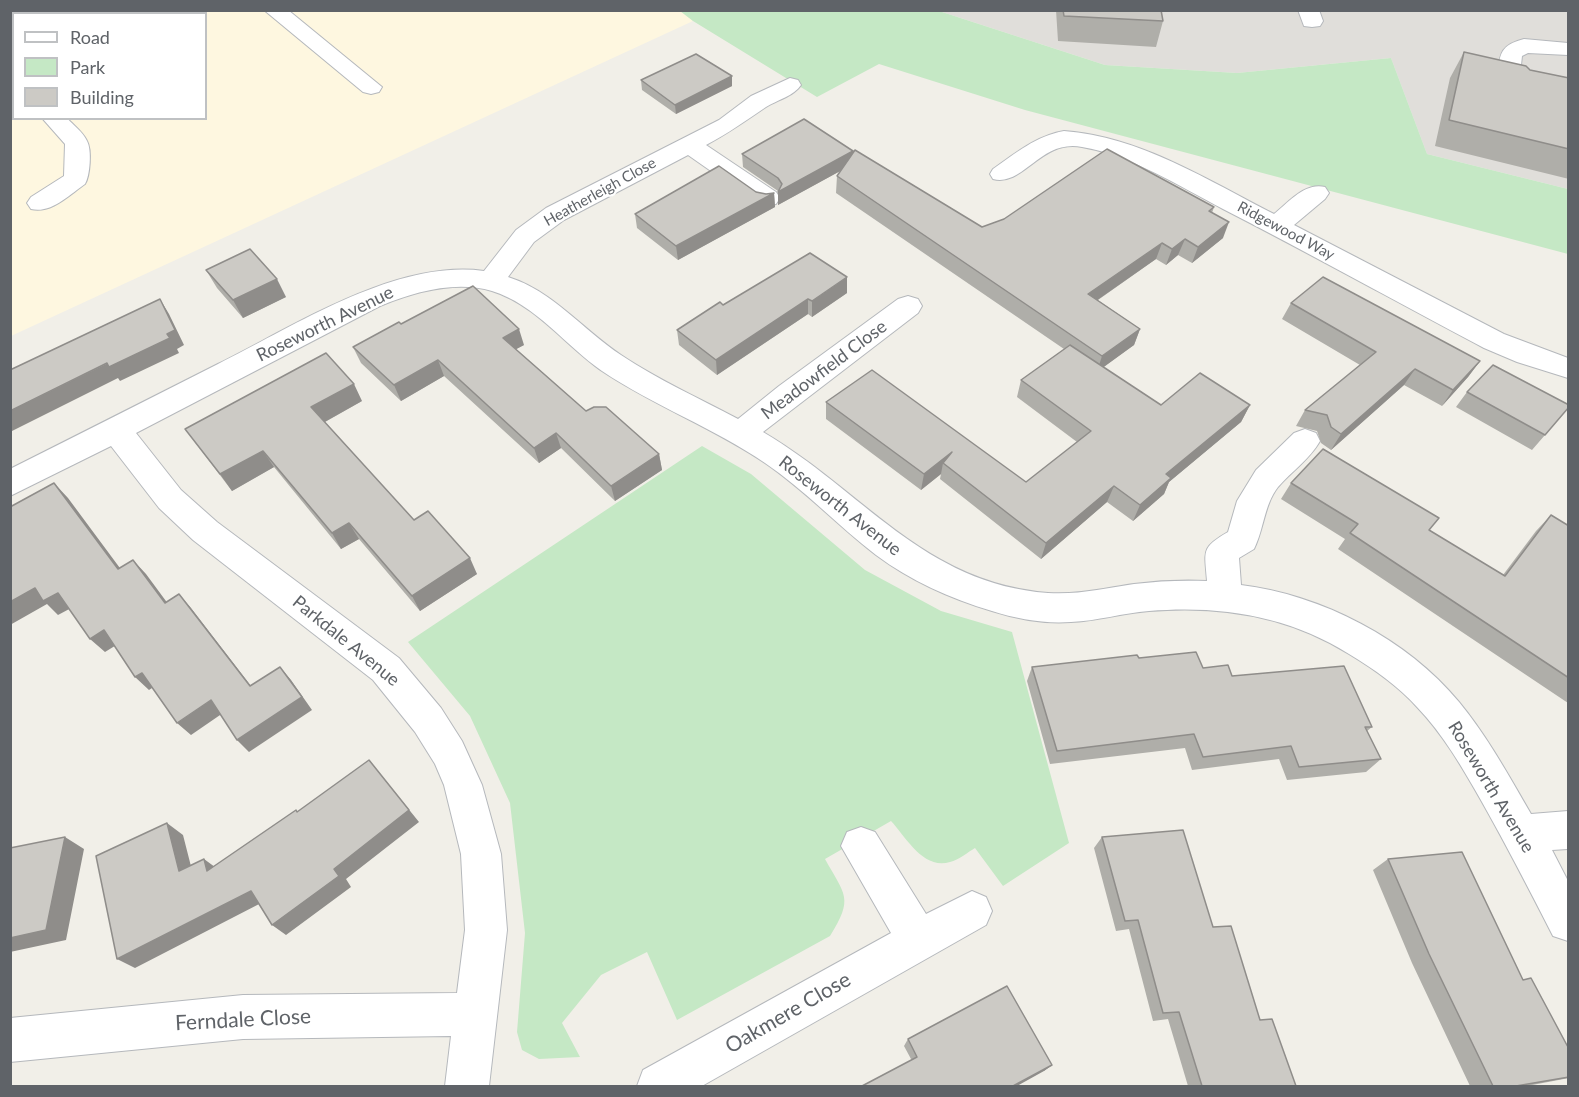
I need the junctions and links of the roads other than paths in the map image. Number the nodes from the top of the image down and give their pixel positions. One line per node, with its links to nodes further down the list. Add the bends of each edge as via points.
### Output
1 (274, 10): 4 (street)
2 (1569, 49): 5 (street, via 1524,46 1512,53 1508,76 1523,88)
3 (790, 85): 7 (street, Heatherleigh Close, via 759,101 727,125)
4 (370, 87)
5 (1569, 98)
6 (55, 120): 11 (street, via 77,143 76,179)
7 (688, 144): 10 (street); 13 (street, Heatherleigh Close, via 539,225 513,250)
8 (1002, 174): 12 (street, Ridgewood Way, via 1053,140 1076,138 1107,146 1174,174)
9 (1316, 193): 12 (street)
10 (767, 198)
11 (40, 203)
12 (1276, 226): 15 (street, Ridgewood Way, via 1494,341)
13 (491, 281): 16 (street, Roseworth Avenue, via 437,279 394,289); 17 (street, Roseworth Avenue, via 515,288 536,301 567,329 636,379)
14 (908, 306): 17 (street, Meadowfield Close)
15 (1569, 368)
16 (117, 431): 19 (street, Roseworth Avenue); 27 (street, Parkdale Avenue, via 170,499 205,531 386,669 449,753 463,785 481,855 486,930)
17 (740, 434): 20 (street, Roseworth Avenue, via 793,466 886,545 952,582 988,596 1033,606 1068,608 1150,597)
18 (1305, 441): 20 (street, via 1267,479 1253,501 1242,540 1222,552)
19 (10, 484)
20 (1225, 595): 22 (street, Roseworth Avenue, via 1316,620 1393,664 1434,699 1462,732)
21 (1569, 830): 22 (street)
22 (1521, 834): 25 (street, Roseworth Avenue)
23 (861, 846): 26 (street)
24 (972, 910): 26 (street, Oakmere Close)
25 (1569, 921)
26 (918, 939): 30 (street, Oakmere Close)
27 (477, 1014): 28 (street, Ferndale Close, via 243,1017); 29 (street, Parkdale Avenue)
28 (10, 1040)
29 (467, 1086)
30 (659, 1086)

